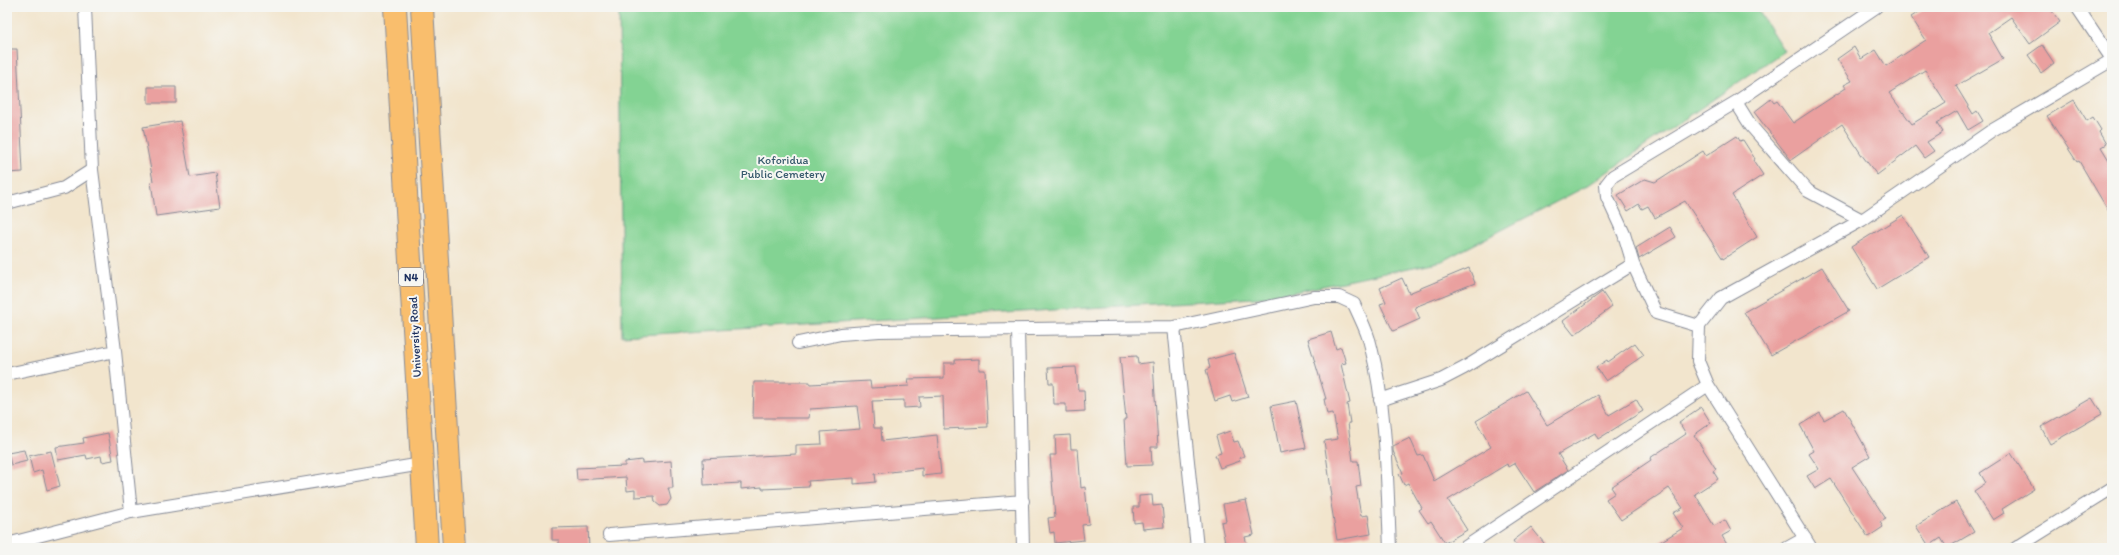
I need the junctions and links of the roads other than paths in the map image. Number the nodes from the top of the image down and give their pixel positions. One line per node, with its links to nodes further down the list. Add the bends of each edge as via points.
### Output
1 (85, 7): 8 (street)
2 (395, 7): 20 (highway, University Road / N4)
3 (422, 7): 28 (highway, N4)
4 (1876, 7): 7 (street)
5 (2077, 7): 6 (street)
6 (2112, 59): 10 (street, via 1991,131)
7 (1736, 102): 10 (street, via 1751,126 1808,191); 11 (street, via 1613,176 1606,186 1607,198 1624,234)
8 (92, 170): 9 (street, via 64,188); 16 (street)
9 (7, 203)
10 (1862, 220): 12 (street, via 1721,298)
11 (1633, 264): 12 (street, via 1656,312); 19 (street, via 1464,368 1441,380)
12 (1698, 326): 18 (street, via 1698,361)
13 (1174, 327): 14 (street); 19 (street, via 1314,297 1339,297 1354,304 1371,346); 30 (street)
14 (1018, 330): 15 (street, via 879,331 841,334); 22 (street)
15 (798, 343)
16 (116, 351): 17 (street); 23 (street)
17 (7, 374)
18 (1708, 385): 25 (street); 32 (street)
19 (1380, 400): 31 (street)
20 (422, 464): 23 (street); 27 (highway, University Road / N4)
21 (2112, 488): 34 (street)
22 (1023, 501): 24 (street); 29 (street)
23 (131, 512): 26 (street)
24 (609, 535)
25 (1808, 543): 33 (street)
26 (7, 544)
27 (427, 548)
28 (454, 548)
29 (1023, 548)
30 (1197, 548)
31 (1390, 548)
32 (1464, 548)
33 (1787, 548)
34 (2016, 548)

